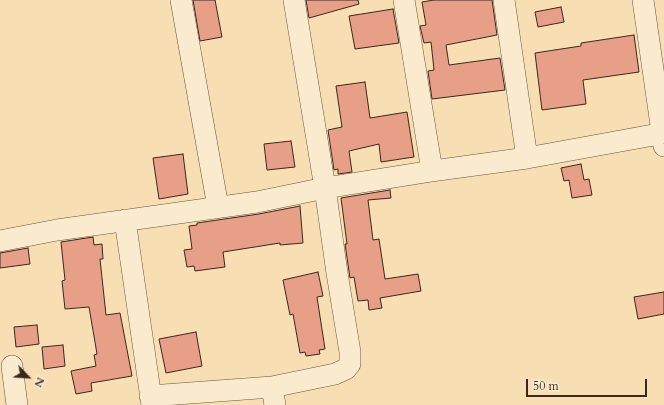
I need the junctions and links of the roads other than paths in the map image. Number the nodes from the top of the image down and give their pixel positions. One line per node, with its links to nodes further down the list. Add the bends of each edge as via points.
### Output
1 (181, 0): 10 (street)
2 (294, 0): 9 (street)
3 (404, 0): 8 (street)
4 (504, 0): 7 (street)
5 (643, 0): 6 (street)
6 (663, 137): 7 (street)
7 (527, 158): 8 (street)
8 (432, 171): 9 (street)
9 (325, 188): 10 (street); 14 (street, via 350,364 335,374)
10 (218, 207): 11 (street)
11 (125, 220): 12 (street); 15 (street)
12 (0, 241)
13 (12, 366): 16 (street)
14 (274, 396): 15 (street)
15 (151, 401)
16 (17, 405)

